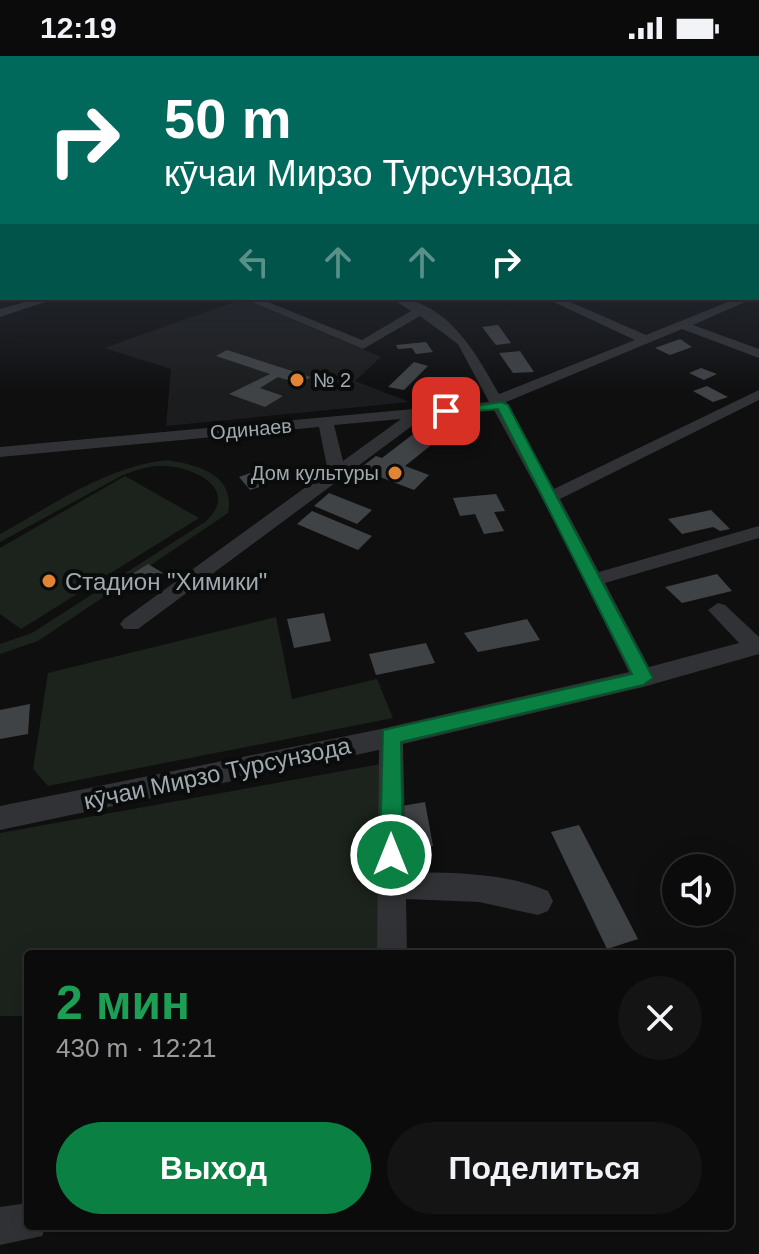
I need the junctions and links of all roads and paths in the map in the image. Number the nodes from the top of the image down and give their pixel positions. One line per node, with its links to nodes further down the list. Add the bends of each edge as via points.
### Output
1 (44, 300): 7 (street)
2 (253, 300): 6 (street, via 363,345)
3 (401, 300): 6 (street)
4 (556, 300): 9 (street)
5 (743, 300): 8 (street, Одинаев)
6 (421, 310): 13 (street, via 463,342)
7 (0, 313)
8 (682, 325): 9 (street, Одинаев); 10 (street)
9 (644, 339): 13 (street, Одинаев)
10 (759, 354)
11 (759, 394): 12 (street)
12 (742, 402): 14 (street); 19 (street)
13 (500, 403): 15 (street, Одинаев); 19 (street)
14 (759, 411)
15 (419, 413): 16 (street, Одинаев); 18 (street)
16 (326, 422): 17 (street, Одинаев); 18 (street)
17 (0, 452)
18 (337, 473): 23 (street)
19 (551, 497): 21 (street)
20 (759, 532): 21 (street)
21 (594, 580): 25 (street)
22 (718, 610): 24 (street)
23 (131, 624)
24 (758, 647): 25 (street, кӯчаи Мирзо Турсунзода)
25 (643, 678): 26 (street, кӯчаи Мирзо Турсунзода)
26 (391, 736): 27 (street, кӯчаи Мирзо Турсунзода); 28 (street)
27 (0, 818)
28 (392, 885): 29 (street, via 479,888); 30 (street)
29 (538, 901)
30 (392, 950)
31 (24, 1223): 32 (street)
32 (0, 1226)

